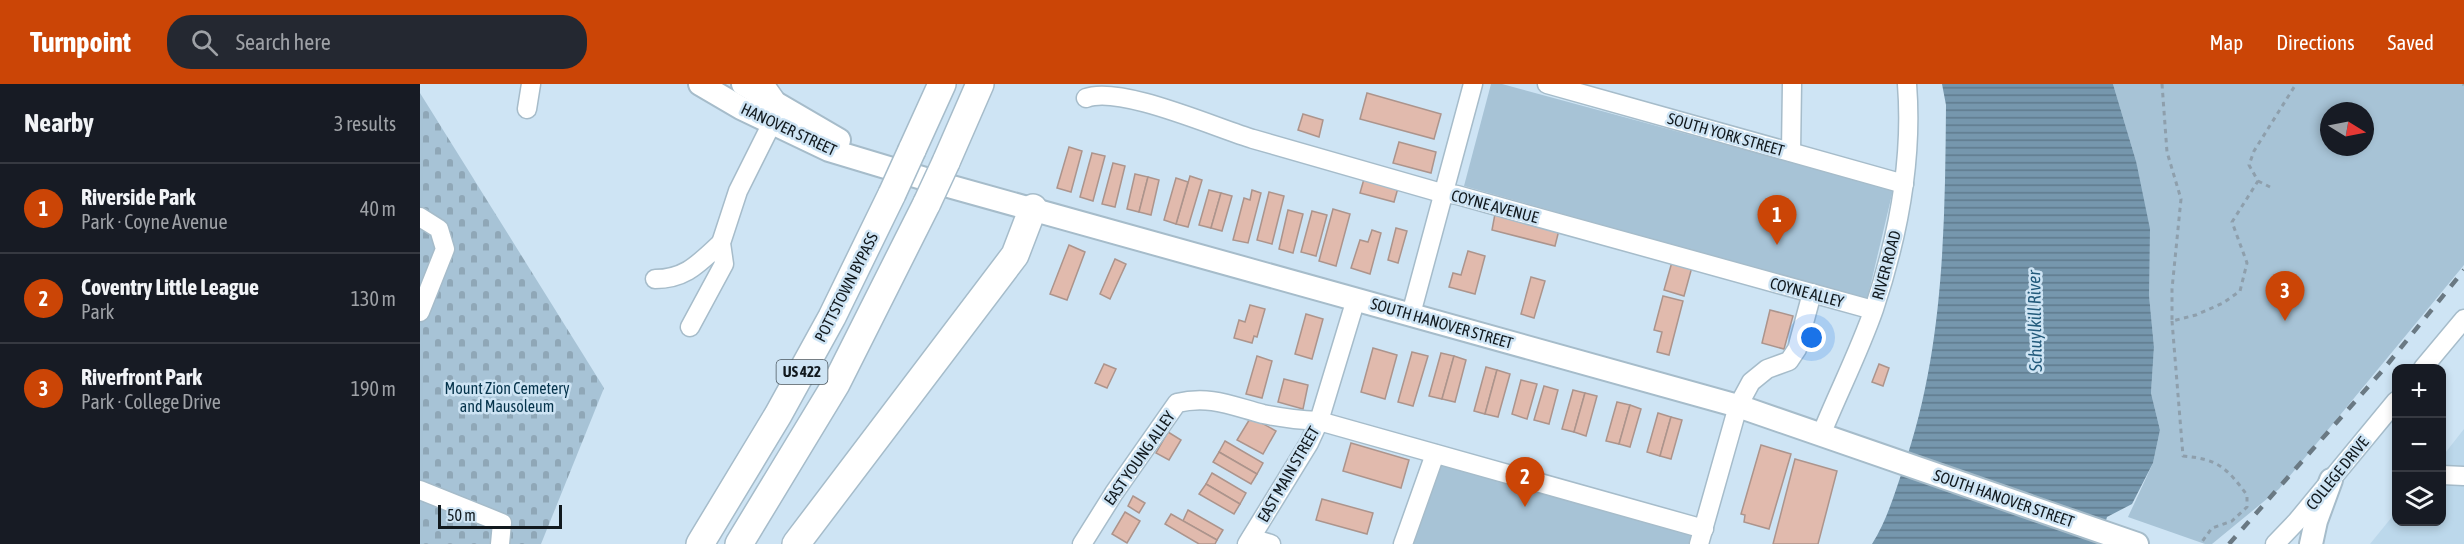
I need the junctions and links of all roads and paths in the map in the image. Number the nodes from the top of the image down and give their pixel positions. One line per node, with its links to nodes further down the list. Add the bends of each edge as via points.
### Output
1 (531, 84): 15 (street)
2 (700, 84): 14 (main road, HANOVER STREET)
3 (743, 84): 14 (main road, HANOVER STREET)
4 (942, 84): 48 (highway, POTTSTOWN BYPASS / US 422, bridge, via 827,327)
5 (980, 84): 49 (highway, US 422, bridge, via 927,203 836,384)
6 (1473, 84): 20 (street)
7 (1547, 84): 12 (street, SOUTH YORK STREET)
8 (1792, 84): 16 (street)
9 (1907, 84): 18 (street, RIVER ROAD)
10 (2162, 84): 32 (path, via 2167,152 2181,199)
11 (2296, 84): 17 (path, via 2254,151 2249,165)
12 (1608, 92): 16 (street, SOUTH YORK STREET)
13 (1086, 98): 20 (street, COYNE AVENUE, via 1097,94 1152,105 1250,138)
14 (767, 103): 21 (main road, HANOVER STREET, via 882,165); 23 (street)
15 (527, 109)
16 (1791, 152): 18 (street, SOUTH YORK STREET)
17 (2258, 181): 19 (path); 32 (path, via 2232,222 2247,263 2240,291 2196,315)
18 (1904, 183): 28 (street, RIVER ROAD)
19 (2270, 187)
20 (1443, 192): 24 (street, COYNE AVENUE); 30 (street)
21 (1033, 208): 27 (main road, SOUTH HANOVER STREET); 50 (highway, via 1015,255)
22 (420, 218): 29 (street, via 439,229 445,249)
23 (721, 243): 25 (street, via 688,272 670,279); 33 (street, via 724,264)
24 (1740, 273): 26 (street, COYNE ALLEY)
25 (655, 279)
26 (1812, 293): 28 (street, COYNE ALLEY); 35 (street, via 1797,349 1789,361 1767,369 1751,382)
27 (1356, 299): 30 (main road, SOUTH HANOVER STREET); 37 (street, EAST MAIN STREET)
28 (1874, 310): 38 (street, RIVER ROAD)
29 (420, 312)
30 (1411, 314): 35 (main road, SOUTH HANOVER STREET)
31 (2464, 319): 34 (street)
32 (2172, 321): 46 (path, via 2183,456 2204,458 2223,466 2247,495 2247,507 2232,521 2212,528)
33 (690, 327)
34 (2427, 364)
35 (1738, 406): 38 (main road, SOUTH HANOVER STREET); 44 (street)
36 (2392, 407): 42 (street, COLLEGE DRIVE)
37 (1319, 421): 39 (street); 45 (street, EAST MAIN STREET); 51 (street, EAST YOUNG ALLEY, via 1273,416 1217,400 1177,403)
38 (1821, 435): 54 (main road, SOUTH HANOVER STREET)
39 (1435, 453): 44 (street); 53 (street)
40 (2446, 475): 41 (street)
41 (2464, 476)
42 (2331, 480): 55 (street, COLLEGE DRIVE); 56 (main road)
43 (420, 490): 47 (street, via 502,523)
44 (1701, 540)
45 (1249, 541): 52 (street)
46 (2201, 543)
47 (500, 544)
48 (700, 544)
49 (740, 544)
50 (796, 544)
51 (1082, 544)
52 (1271, 544)
53 (1403, 544)
54 (2137, 544)
55 (2275, 544)
56 (2312, 544)

